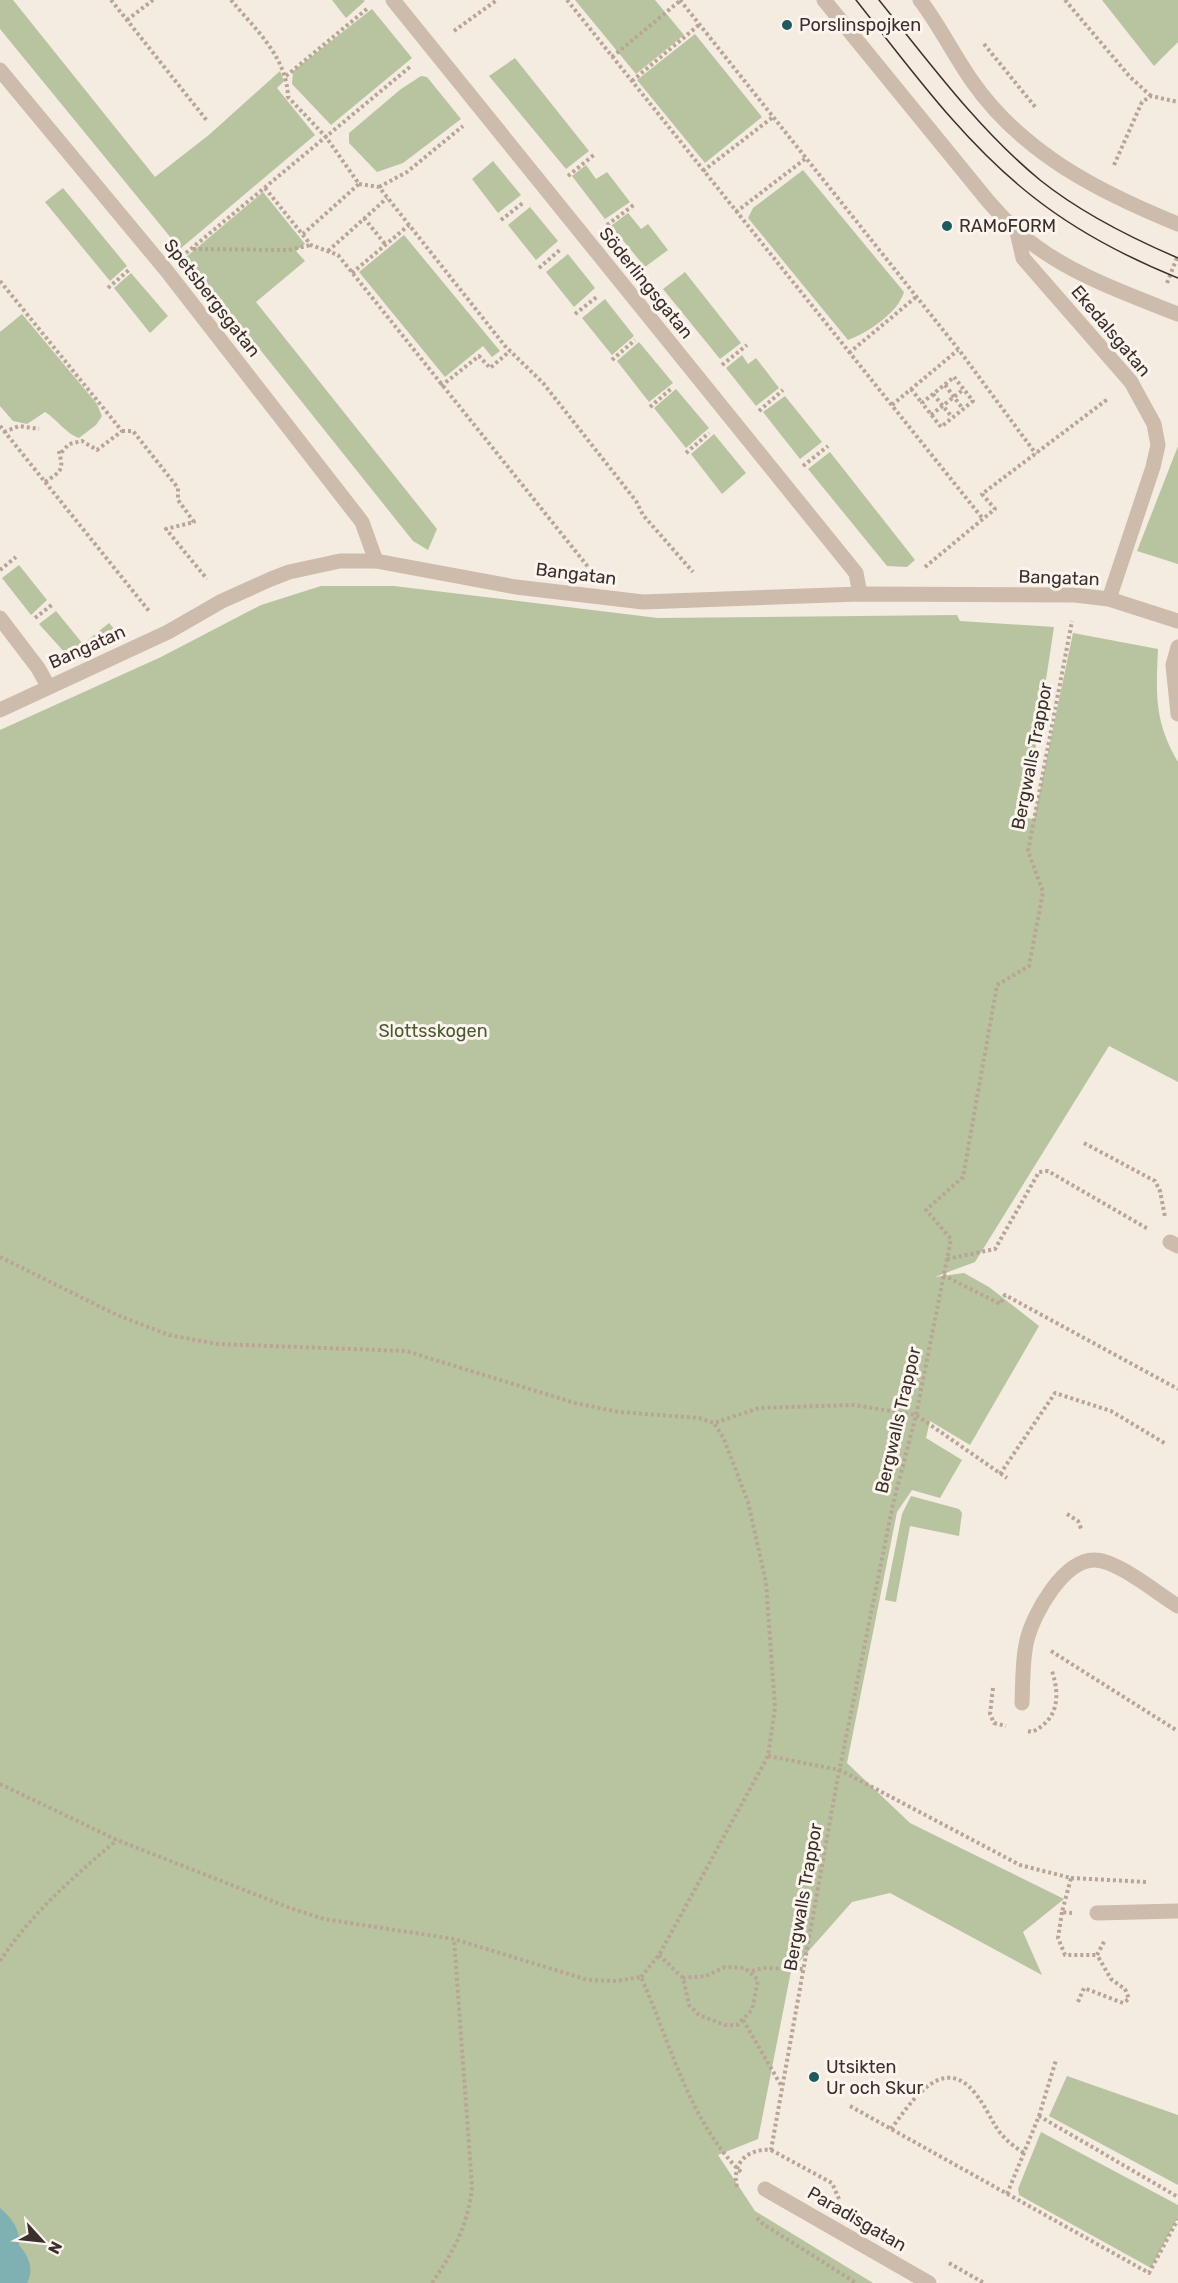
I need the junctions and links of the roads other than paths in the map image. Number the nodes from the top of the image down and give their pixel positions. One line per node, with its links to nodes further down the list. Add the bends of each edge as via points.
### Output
1 (393, 0): 9 (street, Söderlingsgatan, via 856,573)
2 (824, 0): 6 (street, Ekedalsgatan)
3 (920, 0): 5 (street, via 972,81 1006,121 1039,151 1111,196)
4 (0, 70): 8 (street, Spetsbergsgatan, via 166,270 355,513)
5 (1178, 225)
6 (1017, 232): 7 (street, Ekedalsgatan, via 1089,276); 10 (street, Ekedalsgatan, via 1023,258 1131,382 1154,424 1158,445)
7 (1178, 314)
8 (376, 561): 9 (street, Bangatan, via 516,586 643,602); 14 (street, Bangatan, via 340,561 289,572)
9 (860, 594): 10 (street, Bangatan, via 1075,595)
10 (1109, 599): 12 (street, Bangatan)
11 (0, 618): 14 (street)
12 (1178, 621)
13 (1178, 647): 16 (street, via 1173,665)
14 (48, 686): 15 (street, Bangatan)
15 (0, 710)
16 (1178, 714)
17 (1178, 1606): 18 (street, via 1109,1563 1093,1559 1080,1564 1062,1576 1042,1605 1027,1638)
18 (1022, 1704)
19 (1178, 1911): 20 (street)
20 (1096, 1913)
21 (765, 2188): 22 (street, Paradisgatan)
22 (929, 2283)

